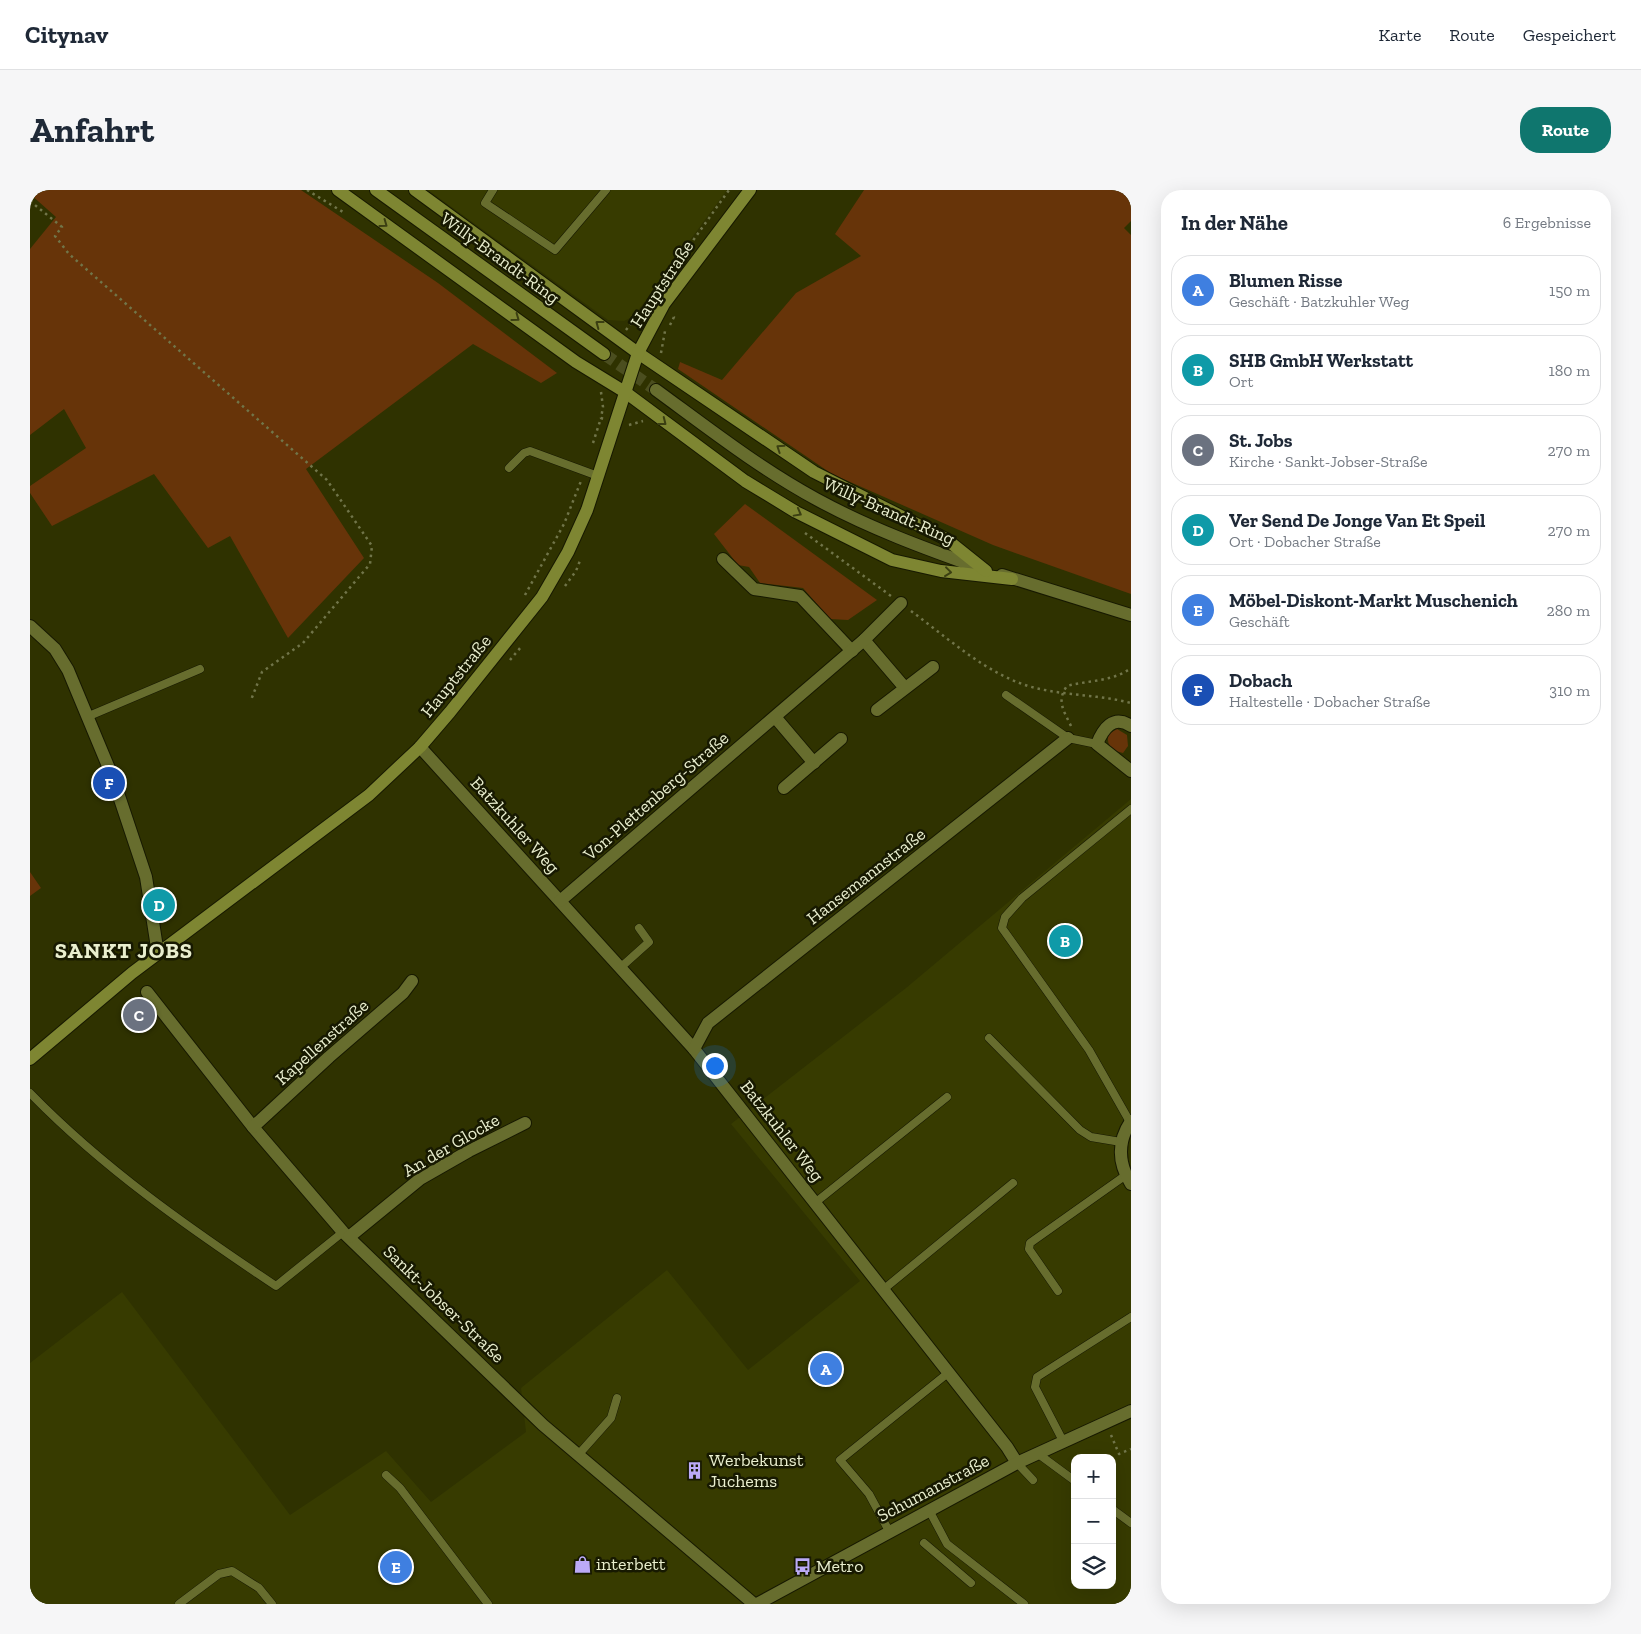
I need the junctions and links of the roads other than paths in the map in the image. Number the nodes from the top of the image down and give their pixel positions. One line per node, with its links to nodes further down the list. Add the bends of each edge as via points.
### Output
1 (338, 190): 10 (main road, one-way to 10, via 576,362)
2 (376, 190): 8 (main road, Willy-Brandt-Ring)
3 (415, 190): 7 (main road, one-way to 3)
4 (493, 190): 5 (lane, via 485,203 555,250)
5 (606, 190)
6 (749, 191): 7 (main road, Hauptstraße, via 664,304)
7 (638, 353): 10 (main road, Hauptstraße); 14 (main road, one-way to 7, via 946,539 814,472)
8 (604, 354)
9 (656, 390): 14 (street, Willy-Brandt-Ring, via 744,454 816,499 902,540)
10 (625, 392): 12 (main road, Hauptstraße); 15 (main road, one-way to 15, via 745,481 855,543 892,560 916,566)
11 (509, 468): 12 (lane, via 530,451)
12 (598, 476): 32 (main road, Hauptstraße, via 568,552 542,597)
13 (723, 559): 20 (street, via 754,589 800,596)
14 (986, 570): 15 (street, Willy-Brandt-Ring)
15 (1012, 578): 17 (street, Willy-Brandt-Ring)
16 (901, 603): 19 (street, Von-Plettenberg-Straße)
17 (1131, 615)
18 (30, 626): 26 (street, via 55,649)
19 (864, 640): 20 (street, Von-Plettenberg-Straße); 23 (street)
20 (852, 651): 27 (street, Von-Plettenberg-Straße)
21 (933, 667): 23 (street)
22 (200, 669): 26 (lane)
23 (905, 688): 25 (street)
24 (1006, 694): 30 (lane)
25 (877, 710)
26 (89, 716): 39 (street, via 146,877)
27 (775, 717): 33 (street); 37 (street, Von-Plettenberg-Straße)
28 (1131, 726): 31 (street, via 1113,722 1102,730)
29 (841, 739): 33 (street)
30 (1073, 739): 31 (lane); 44 (street, Hansemannstraße, via 708,1023)
31 (1097, 744): 34 (street)
32 (420, 747): 37 (street, Batzkuhler Weg); 39 (main road, Hauptstraße, via 390,777 335,822)
33 (814, 762): 35 (street)
34 (1131, 771)
35 (784, 788)
36 (1131, 809): 48 (lane, via 1022,898 1005,916 1002,928 1089,1050)
37 (560, 902): 40 (street, Batzkuhler Weg)
38 (639, 928): 40 (lane, via 649,942)
39 (158, 954): 45 (main road, Hauptstraße)
40 (620, 968): 44 (street, Batzkuhler Weg)
41 (412, 981): 50 (street, Kapellenstraße, via 403,993)
42 (147, 992): 50 (street, Sankt-Jobser-Straße)
43 (990, 1038): 51 (lane, via 1080,1130 1091,1137)
44 (694, 1049): 54 (street, Batzkuhler Weg)
45 (30, 1059)
46 (30, 1093): 55 (lane, via 103,1161 171,1215 276,1286)
47 (947, 1097): 54 (lane)
48 (1131, 1121): 51 (street)
49 (525, 1124): 55 (street, An der Glocke, via 469,1151 420,1180)
50 (253, 1127): 55 (street, Sankt-Jobser-Straße)
51 (1121, 1142): 52 (street, via 1121,1163)
52 (1128, 1179): 57 (lane, via 1030,1243 1029,1249)
53 (1014, 1183): 56 (lane)
54 (816, 1202): 56 (street, Batzkuhler Weg)
55 (346, 1234): 64 (street, Sankt-Jobser-Straße, via 543,1425)
56 (884, 1289): 59 (street, Batzkuhler Weg)
57 (1058, 1291)
58 (1131, 1318): 62 (lane, via 1037,1377 1035,1387)
59 (948, 1373): 65 (street, Batzkuhler Weg, via 1008,1447); 72 (lane, via 840,1460 869,1494)
60 (617, 1398): 64 (lane, via 611,1418)
61 (1131, 1411): 62 (street, Schumanstraße)
62 (1063, 1441): 63 (street, Schumanstraße)
63 (1037, 1453): 65 (street, Schumanstraße); 67 (lane)
64 (579, 1454): 78 (street, Sankt-Jobser-Straße)
65 (1017, 1463): 68 (lane); 69 (street, Schumanstraße)
66 (386, 1475): 77 (lane, via 400,1488)
67 (1071, 1478)
68 (1034, 1480)
69 (929, 1510): 72 (street, Schumanstraße); 79 (lane, via 946,1544)
70 (1116, 1512): 71 (lane)
71 (1131, 1523)
72 (889, 1531): 78 (street, Schumanstraße)
73 (924, 1543): 74 (lane)
74 (971, 1583)
75 (179, 1604): 76 (lane, via 218,1574 232,1571 259,1588)
76 (272, 1604)
77 (488, 1604)
78 (755, 1604)
79 (1024, 1604)

